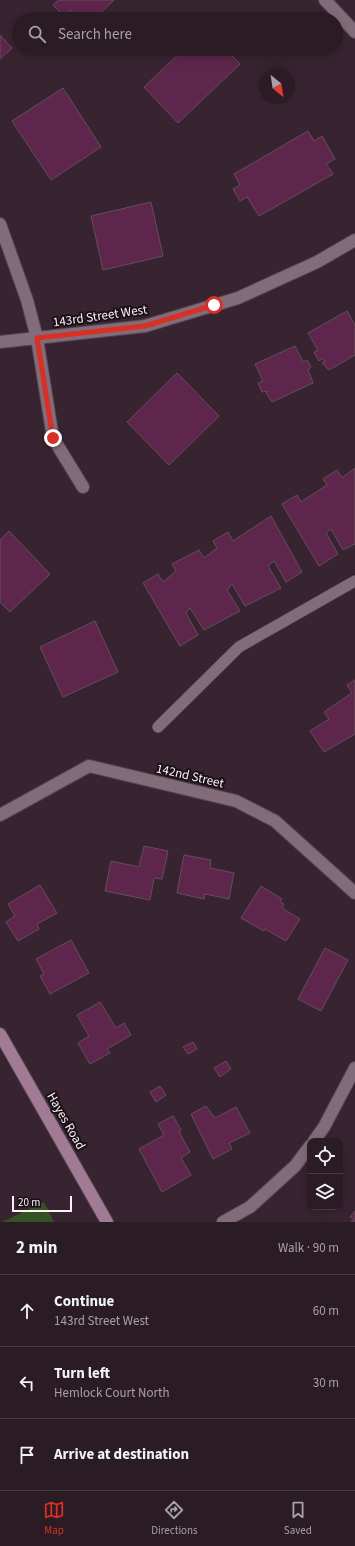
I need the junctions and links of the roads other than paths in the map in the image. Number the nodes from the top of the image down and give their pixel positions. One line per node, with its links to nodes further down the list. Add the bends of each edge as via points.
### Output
1 (325, 0): 2 (street)
2 (336, 12)
3 (343, 19): 4 (street)
4 (355, 32)
5 (0, 224): 7 (street, via 27,300)
6 (355, 240): 7 (street, 143rd Street West, via 317,262 238,298 145,326)
7 (37, 338): 8 (street, 143rd Street West); 9 (street, via 53,438)
8 (0, 342)
9 (83, 487)
10 (355, 581): 11 (lane, via 239,647)
11 (158, 727)
12 (0, 814): 13 (street, 142nd Street, via 89,766 236,801 275,821)
13 (355, 893)
14 (0, 1034): 18 (street, Hayes Road)
15 (355, 1068): 16 (street)
16 (316, 1138)
17 (307, 1150): 19 (street, via 295,1166 250,1207)
18 (107, 1222)
19 (223, 1222)

